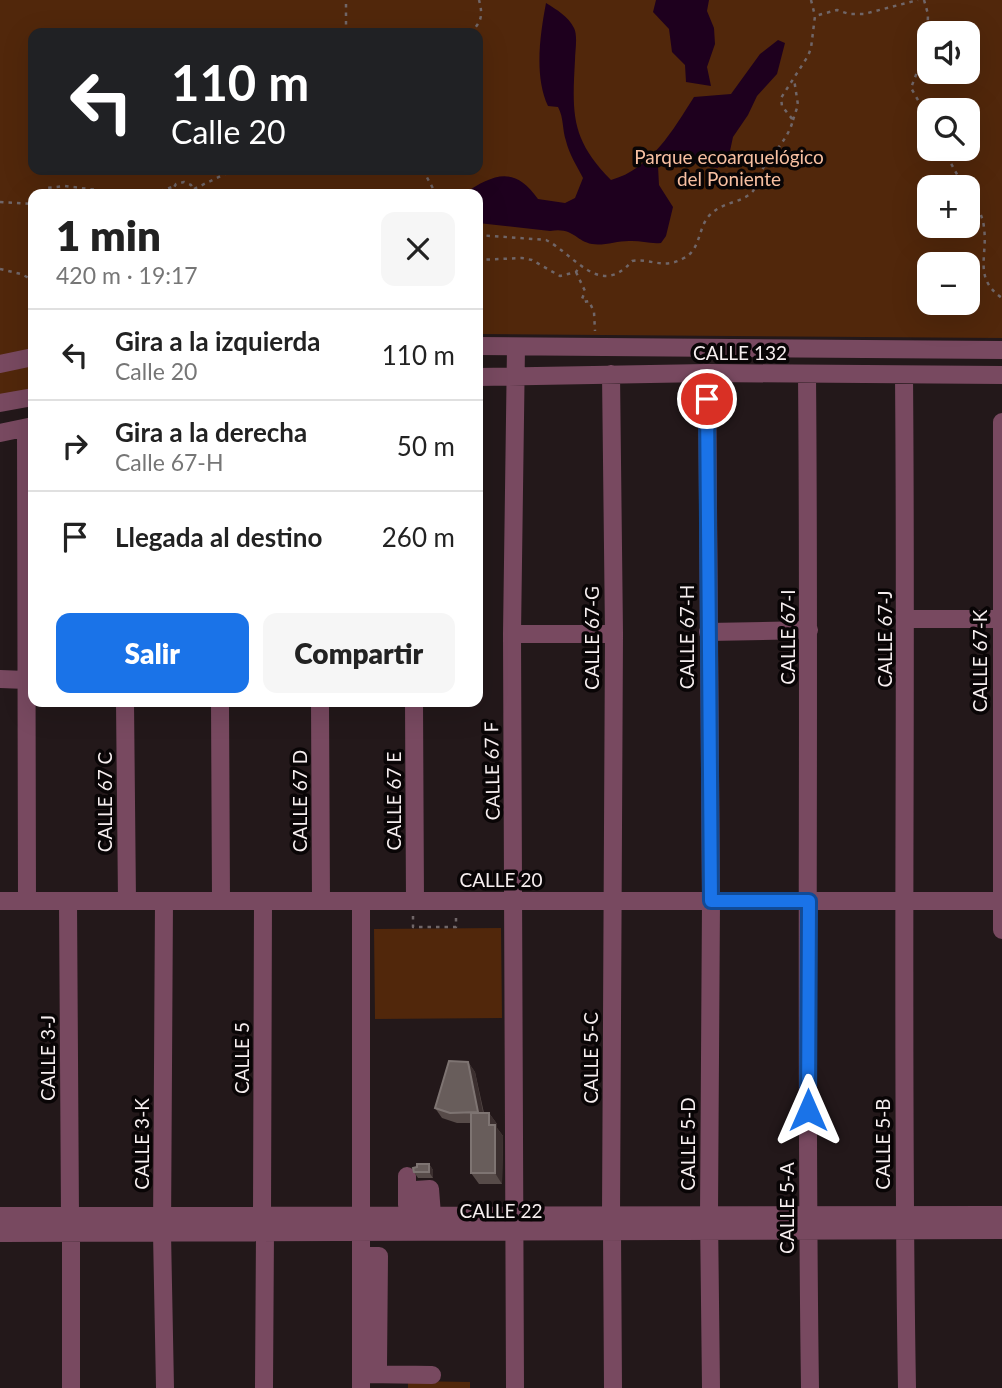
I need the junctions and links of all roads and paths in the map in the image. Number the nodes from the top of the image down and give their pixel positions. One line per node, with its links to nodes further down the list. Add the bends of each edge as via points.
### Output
1 (346, 0): 7 (path)
2 (479, 0): 8 (path, via 483,14)
3 (811, 0): 6 (path)
4 (918, 0): 6 (path, via 864,13 837,10)
5 (924, 0): 10 (path, via 927,46 911,89)
6 (815, 16): 9 (path, via 811,48)
7 (346, 28)
8 (475, 28)
9 (794, 78): 11 (path, via 798,105); 11 (path, via 781,99)
10 (917, 99)
11 (793, 120): 23 (path, via 753,191 710,215 693,252 685,258 666,264 632,261 613,275)
12 (223, 175): 17 (path)
13 (173, 187): 16 (path); 17 (path, via 184,182)
14 (46, 189): 15 (path)
15 (89, 189)
16 (167, 189)
17 (194, 189)
18 (0, 202): 19 (path)
19 (28, 204)
20 (980, 213): 27 (path, via 984,276)
21 (483, 235): 23 (path, via 546,240)
22 (483, 260): 25 (path, via 523,258 559,276)
23 (580, 266): 25 (path)
24 (0, 269): 26 (path)
25 (576, 272): 28 (path, via 585,291 582,299 589,301 594,313)
26 (28, 278)
27 (1002, 298)
28 (595, 332)
29 (483, 346): 30 (street, CALLE 132)
30 (516, 347): 31 (street, CALLE 132); 40 (street, CALLE 67 F)
31 (1002, 350)
32 (28, 358): 33 (street)
33 (0, 364)
34 (707, 373): 35 (street, CALLE 132); 36 (street, CALLE 132); 50 (street, CALLE 67-H)
35 (611, 374): 40 (street, CALLE 132); 52 (street, CALLE 67-G)
36 (807, 374): 38 (street, CALLE 132); 49 (street, CALLE 67-I)
37 (1002, 375): 38 (street, CALLE 132)
38 (904, 376): 47 (street, CALLE 67-J)
39 (483, 377): 40 (street, CALLE 132)
40 (515, 377): 51 (street, CALLE 67 F)
41 (28, 398): 42 (street)
42 (0, 403)
43 (1002, 422): 48 (street, CALLE 67-K)
44 (28, 427): 45 (street)
45 (0, 433)
46 (28, 554): 54 (street)
47 (906, 619): 48 (street); 72 (street, CALLE 67-J)
48 (1001, 619): 73 (street, CALLE 67-K)
49 (809, 630): 50 (street); 71 (street, CALLE 67-I)
50 (708, 632): 70 (street, CALLE 67-H)
51 (512, 634): 52 (street); 68 (street, CALLE 67 F)
52 (614, 634): 69 (street, CALLE 67-G)
53 (0, 679): 54 (street)
54 (26, 680): 60 (street)
55 (125, 707): 62 (street, CALLE 67 C)
56 (220, 707): 64 (street)
57 (320, 707): 66 (street, CALLE 67 D)
58 (414, 707): 74 (street, CALLE 67 E)
59 (0, 901): 60 (street, CALLE 20)
60 (27, 901): 61 (street, CALLE 20)
61 (68, 901): 62 (street, CALLE 20); 86 (street, CALLE 3-J)
62 (127, 901): 63 (street, CALLE 20)
63 (164, 901): 64 (street, CALLE 20); 87 (street, CALLE 3-K)
64 (221, 901): 65 (street, CALLE 20)
65 (263, 901): 66 (street, CALLE 20); 88 (street, CALLE 5)
66 (321, 901): 67 (street, CALLE 20)
67 (361, 901): 74 (street, CALLE 20); 89 (street)
68 (515, 901): 69 (street, CALLE 20); 74 (street, CALLE 20); 82 (street)
69 (613, 901): 70 (street, CALLE 20); 83 (street, CALLE 5-C)
70 (711, 901): 71 (street, CALLE 20); 84 (street, CALLE 5-D)
71 (809, 901): 72 (street, CALLE 20); 85 (street, CALLE 5-A)
72 (906, 901): 73 (street, CALLE 20); 81 (street, CALLE 5-B)
73 (1002, 901): 76 (street)
74 (414, 906): 75 (path, via 414,927 456,927)
75 (456, 911)
76 (1002, 930)
77 (407, 1176): 79 (street)
78 (1002, 1214): 81 (street, CALLE 22)
79 (418, 1215): 82 (street, CALLE 22); 89 (street, CALLE 22)
80 (0, 1216): 86 (street, CALLE 22)
81 (904, 1222): 85 (street, CALLE 22); 90 (street, CALLE 22); 101 (street, CALLE 5-B)
82 (514, 1223): 83 (street, CALLE 22); 89 (street, CALLE 22); 97 (street)
83 (611, 1223): 84 (street, CALLE 22); 98 (street, CALLE 5-C)
84 (710, 1223): 85 (street, CALLE 22); 99 (street, CALLE 5-D)
85 (808, 1223): 100 (street, CALLE 5-A)
86 (70, 1224): 87 (street, CALLE 22); 91 (street, CALLE 22); 94 (street, CALLE 3-J)
87 (162, 1224): 88 (street, CALLE 22); 95 (street, CALLE 3-K)
88 (264, 1224): 89 (street, CALLE 22); 96 (street, CALLE 5)
89 (361, 1224): 93 (street)
90 (1002, 1230)
91 (0, 1233)
92 (432, 1375): 93 (street)
93 (361, 1376)
94 (71, 1388)
95 (165, 1388)
96 (264, 1388)
97 (515, 1388)
98 (613, 1388)
99 (711, 1388)
100 (810, 1388)
101 (907, 1388)

